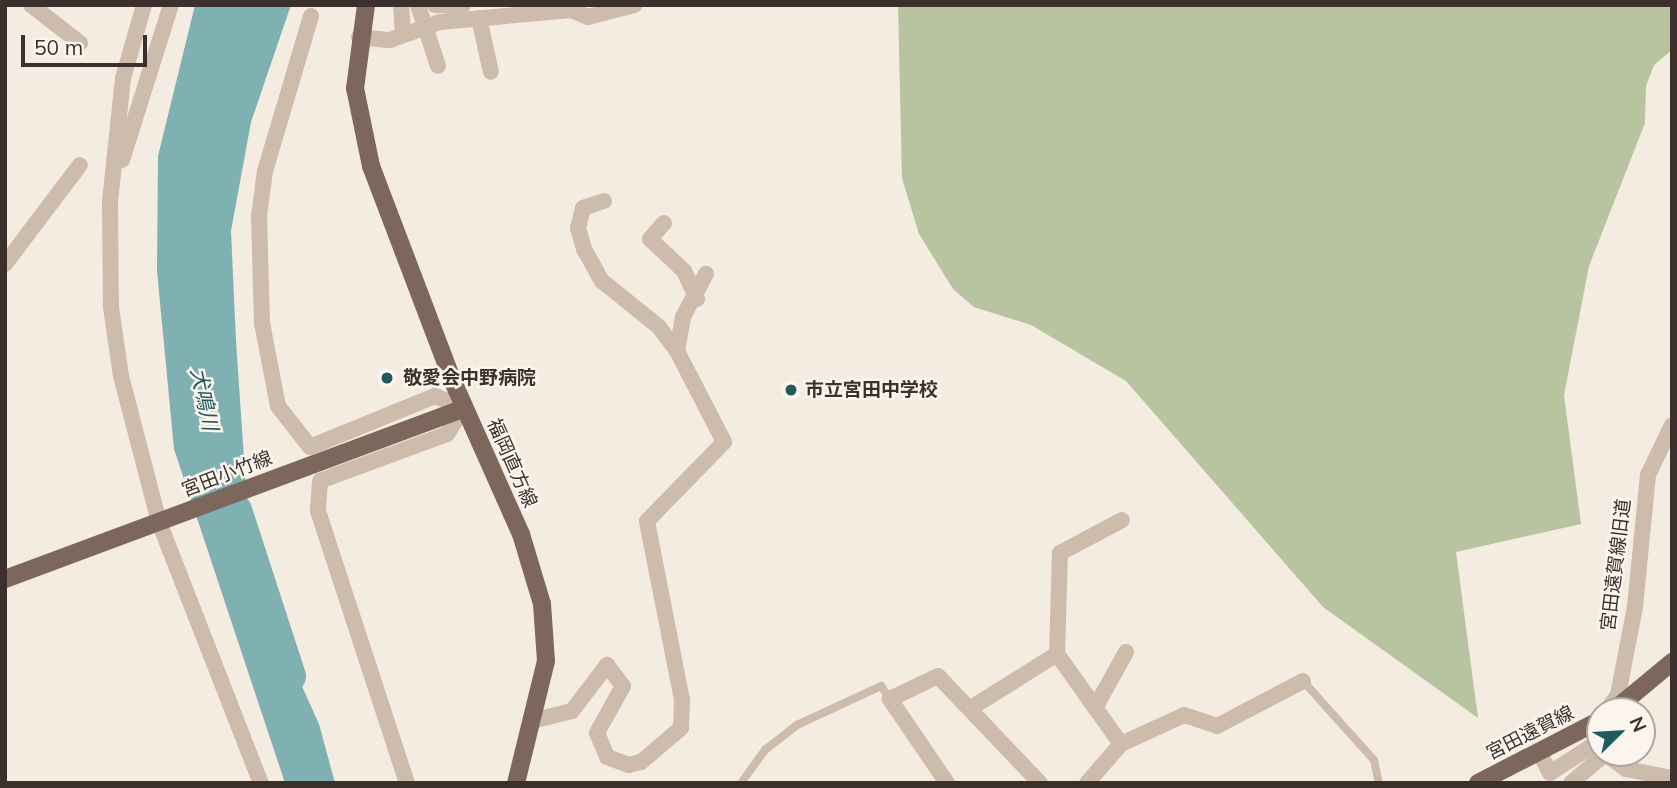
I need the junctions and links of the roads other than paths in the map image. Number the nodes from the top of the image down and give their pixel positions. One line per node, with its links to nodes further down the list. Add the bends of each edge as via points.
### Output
1 (31, 5): 15 (street)
2 (144, 5): 19 (street, via 123,78)
3 (171, 5): 19 (street)
4 (366, 5): 14 (main road, 福岡直方線)
5 (401, 5): 13 (street)
6 (418, 5): 12 (street)
7 (435, 5): 8 (street)
8 (463, 5)
9 (634, 5): 11 (street, via 588,17 571,10)
10 (311, 16): 26 (street, via 265,171 259,216 262,323 278,406 310,447 435,396)
11 (478, 18): 12 (street); 17 (street)
12 (422, 24): 13 (street); 16 (street)
13 (403, 33): 14 (street, via 390,40)
14 (359, 37): 26 (main road, 福岡直方線, via 355,88 368,155)
15 (80, 43)
16 (438, 66)
17 (491, 72)
18 (80, 165): 22 (street)
19 (110, 201): 29 (street, via 111,307 121,376)
20 (604, 201): 25 (street, via 583,208 578,228 584,249 602,281 659,327)
21 (664, 223): 24 (street, via 650,239 684,271)
22 (5, 264)
23 (706, 274): 24 (street)
24 (696, 299): 25 (street, via 683,317)
25 (677, 351): 40 (street, via 724,442 647,521 682,700 681,728 640,762 629,765 607,757 597,733 623,686 607,665 572,710)
26 (464, 408): 29 (main road, 宮田小竹線); 40 (main road, 福岡直方線, via 521,534 542,604 546,661); 50 (street, via 447,434 320,481 318,511)
27 (1672, 425): 35 (street, 宮田遠賀線旧道, via 1648,475 1635,607)
28 (1122, 520): 32 (street, via 1060,553)
29 (159, 522): 30 (main road, 宮田小竹線); 49 (street)
30 (5, 579)
31 (1126, 652): 39 (street)
32 (1057, 654): 38 (street); 39 (street)
33 (1672, 662): 36 (main road)
34 (1303, 681): 42 (street, via 1217,726 1184,715); 55 (lane, via 1374,760)
35 (1617, 697)
36 (1629, 697)
37 (890, 699): 38 (street, via 937,676); 52 (lane, via 881,687 797,725 765,750); 53 (street)
38 (971, 708): 48 (street)
39 (1095, 708): 42 (street)
40 (532, 721): 51 (main road, 福岡直方線)
41 (1586, 727): 44 (main road, 宮田遠賀線)
42 (1121, 744): 54 (street)
43 (1586, 750): 44 (street, via 1550,773)
44 (1541, 754): 56 (main road, 宮田遠賀線)
45 (1588, 767): 57 (street)
46 (1623, 767): 47 (street)
47 (1672, 778)
48 (1038, 782)
49 (261, 783)
50 (407, 783)
51 (516, 783)
52 (741, 783)
53 (947, 783)
54 (1087, 783)
55 (1379, 783)
56 (1478, 783)
57 (1571, 783)

